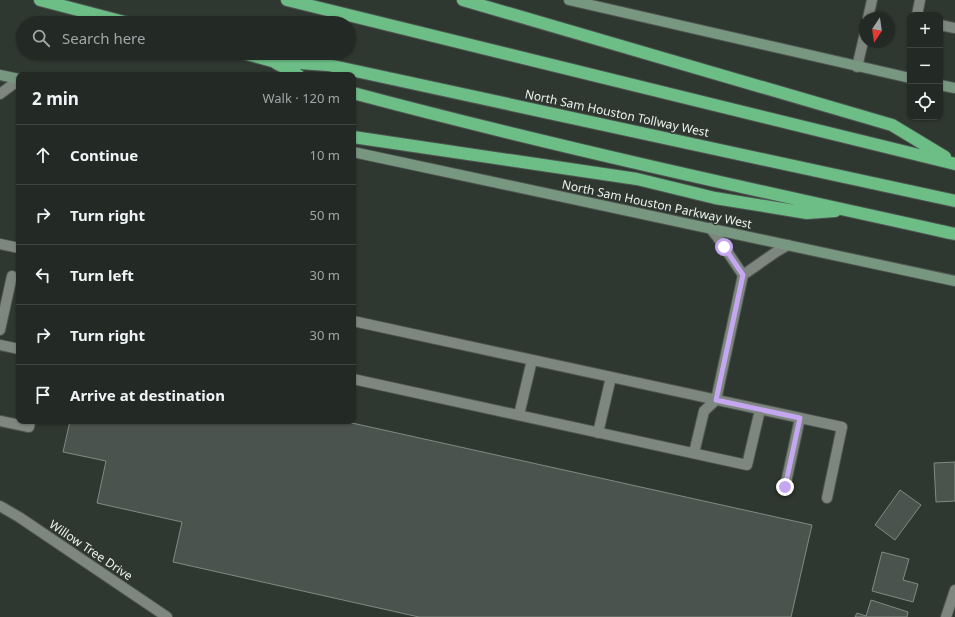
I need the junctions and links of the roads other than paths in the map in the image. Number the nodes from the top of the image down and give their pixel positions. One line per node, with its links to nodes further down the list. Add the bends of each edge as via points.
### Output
1 (40, 0): 9 (highway)
2 (287, 0): 10 (highway)
3 (463, 0): 29 (highway, via 892,125)
4 (569, 0): 17 (main road)
5 (872, 0): 7 (street)
6 (920, 0): 8 (street)
7 (869, 12)
8 (917, 12)
9 (101, 16)
10 (353, 16)
11 (356, 17): 29 (highway)
12 (943, 26): 13 (street)
13 (955, 28)
14 (862, 48): 17 (street)
15 (268, 60): 16 (highway, North Sam Houston Tollway West)
16 (272, 61): 18 (highway, North Sam Houston Tollway West); 30 (highway, North Sam Houston Tollway West, via 328,65)
17 (858, 67): 20 (main road)
18 (292, 72)
19 (0, 75): 21 (main road)
20 (907, 77)
21 (16, 80)
22 (16, 83): 25 (street)
23 (943, 86): 24 (main road)
24 (955, 88)
25 (0, 94)
26 (356, 94): 31 (highway, via 504,132)
27 (356, 137): 31 (highway, via 637,179 715,198 807,213)
28 (356, 153): 32 (main road, North Sam Houston Parkway West)
29 (955, 163)
30 (955, 201)
31 (847, 210): 33 (highway)
32 (710, 228): 35 (main road, North Sam Houston Parkway West); 37 (street)
33 (955, 234)
34 (0, 244): 36 (street)
35 (788, 245): 37 (street); 39 (main road, North Sam Houston Parkway West)
36 (16, 247)
37 (743, 275): 47 (street)
38 (12, 276): 41 (street)
39 (955, 281)
40 (356, 322): 44 (street)
41 (0, 330)
42 (0, 345): 43 (street)
43 (16, 348)
44 (532, 360): 45 (street); 49 (street)
45 (611, 377): 47 (street); 53 (street)
46 (356, 380): 49 (street)
47 (716, 400): 48 (street); 54 (street, via 704,412)
48 (760, 410): 50 (street); 54 (street, via 747,465)
49 (519, 416): 53 (street)
50 (800, 418): 55 (street); 56 (street, via 842,427)
51 (0, 421): 52 (street, via 28,428)
52 (29, 424)
53 (598, 433): 54 (street)
54 (694, 453)
55 (785, 487)
56 (827, 498)
57 (0, 506): 59 (street, Willow Tree Drive)
58 (955, 590): 60 (street)
59 (167, 617)
60 (946, 617)

